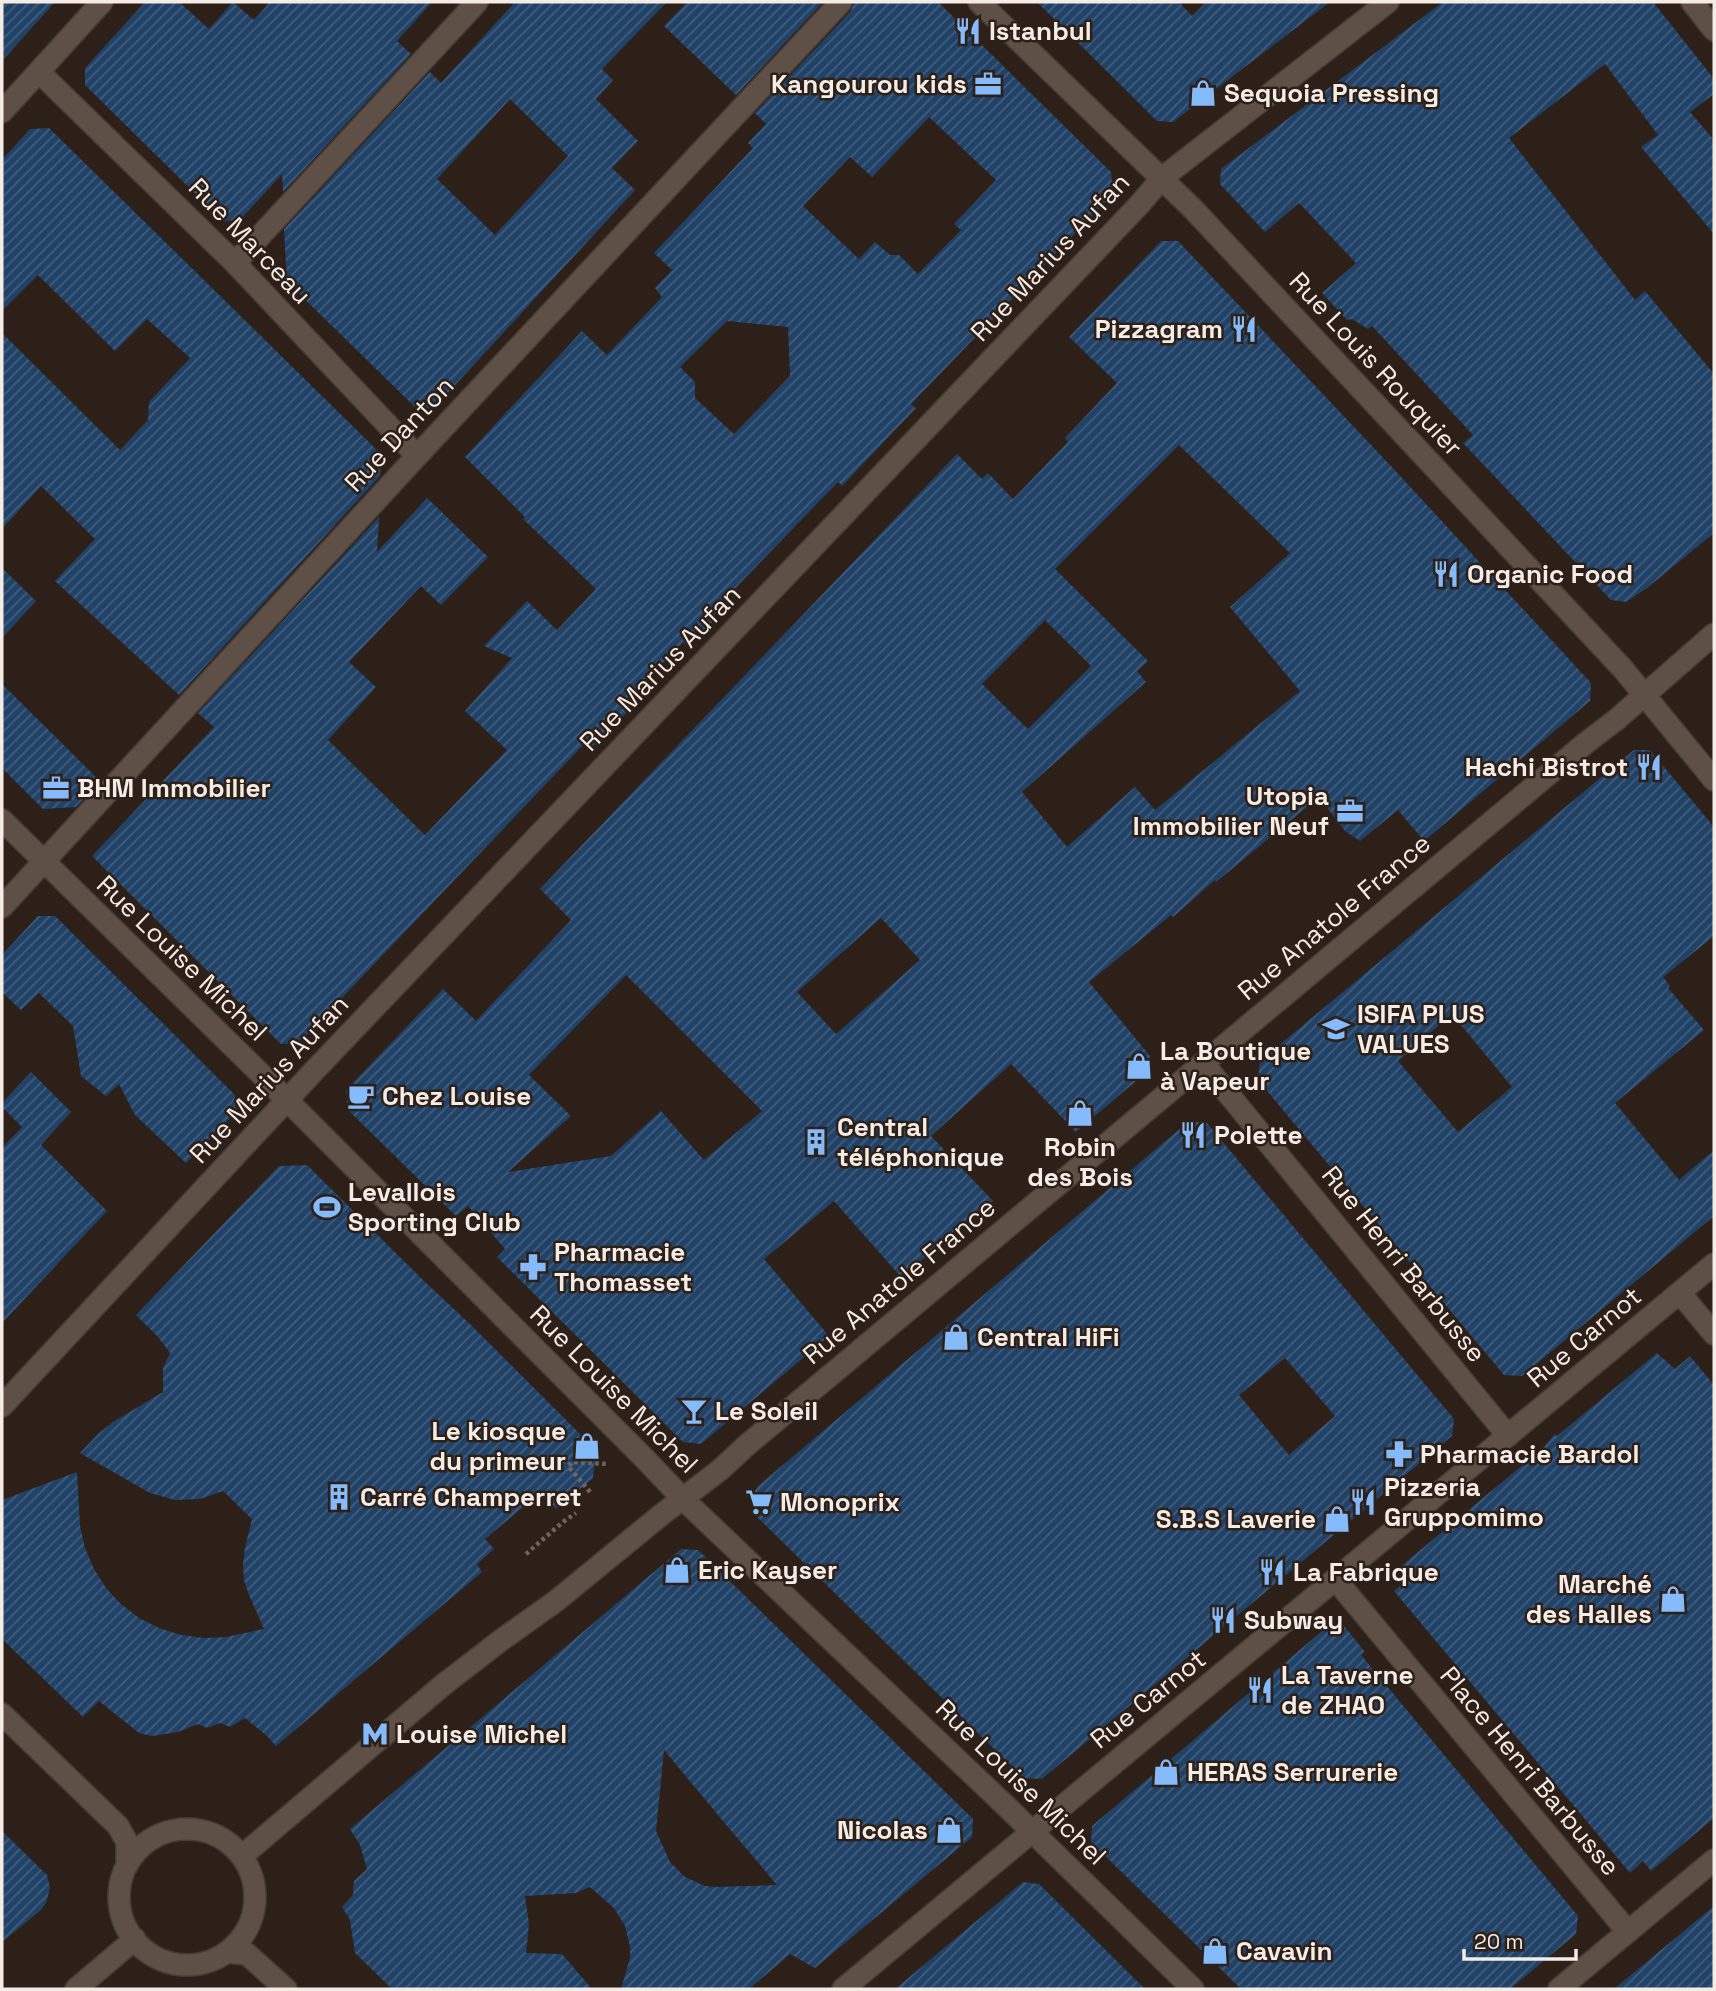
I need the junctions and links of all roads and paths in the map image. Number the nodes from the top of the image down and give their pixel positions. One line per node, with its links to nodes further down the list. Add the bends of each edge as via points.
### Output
1 (102, 2): 8 (street)
2 (477, 2): 11 (street)
3 (841, 2): 12 (street, Rue Danton)
4 (979, 2): 10 (street, Rue Louis Rouquier)
5 (1388, 2): 10 (street, Rue Marius Aufan)
6 (1692, 2): 7 (street)
7 (1714, 30)
8 (38, 72): 9 (street); 11 (street, Rue Marceau)
9 (2, 112)
10 (1162, 178): 14 (street, Rue Louis Rouquier); 20 (street, Rue Marius Aufan)
11 (234, 264): 12 (street, Rue Marceau)
12 (416, 456): 17 (street, Rue Danton)
13 (1714, 634): 14 (street, Rue Anatole France)
14 (1644, 695): 15 (street, Rue Louis Rouquier); 19 (street, Rue Anatole France)
15 (1714, 780)
16 (2, 820): 17 (street, Rue Louise Michel)
17 (43, 862): 18 (street, Rue Danton); 20 (street, Rue Louise Michel)
18 (2, 907)
19 (1203, 1063): 25 (street, Rue Henri Barbusse); 28 (street, Rue Anatole France)
20 (286, 1101): 24 (street, Rue Marius Aufan); 28 (street, Rue Louise Michel)
21 (1714, 1264): 22 (street, Rue Carnot)
22 (1680, 1293): 23 (street); 25 (street, Rue Carnot)
23 (1714, 1334)
24 (2, 1406)
25 (1508, 1436): 31 (street, Rue Carnot)
26 (611, 1464): 27 (path, via 572,1462 568,1466)
27 (590, 1492)
28 (683, 1499): 33 (street, Rue Louise Michel); 34 (street, Rue Anatole France, via 443,1685)
29 (576, 1513): 30 (path)
30 (526, 1554)
31 (1336, 1580): 33 (street, Rue Carnot); 37 (street, Place Henri Barbusse)
32 (2, 1714): 36 (street, via 118,1826 127,1842)
33 (1031, 1831): 42 (street, Rue Carnot); 43 (street, Rue Louise Michel)
34 (242, 1856): 36 (street, via 206,1831 180,1829 144,1844); 39 (street, via 252,1877 255,1905 246,1931)
35 (1714, 1860): 37 (street)
36 (127, 1865): 38 (street, via 121,1910)
37 (1628, 1932): 44 (street)
38 (135, 1939): 39 (street, via 152,1955 177,1964 203,1963); 40 (street)
39 (227, 1952): 41 (street, via 247,1954)
40 (76, 1989)
41 (286, 1989)
42 (843, 1989)
43 (1192, 1989)
44 (1559, 1989)

